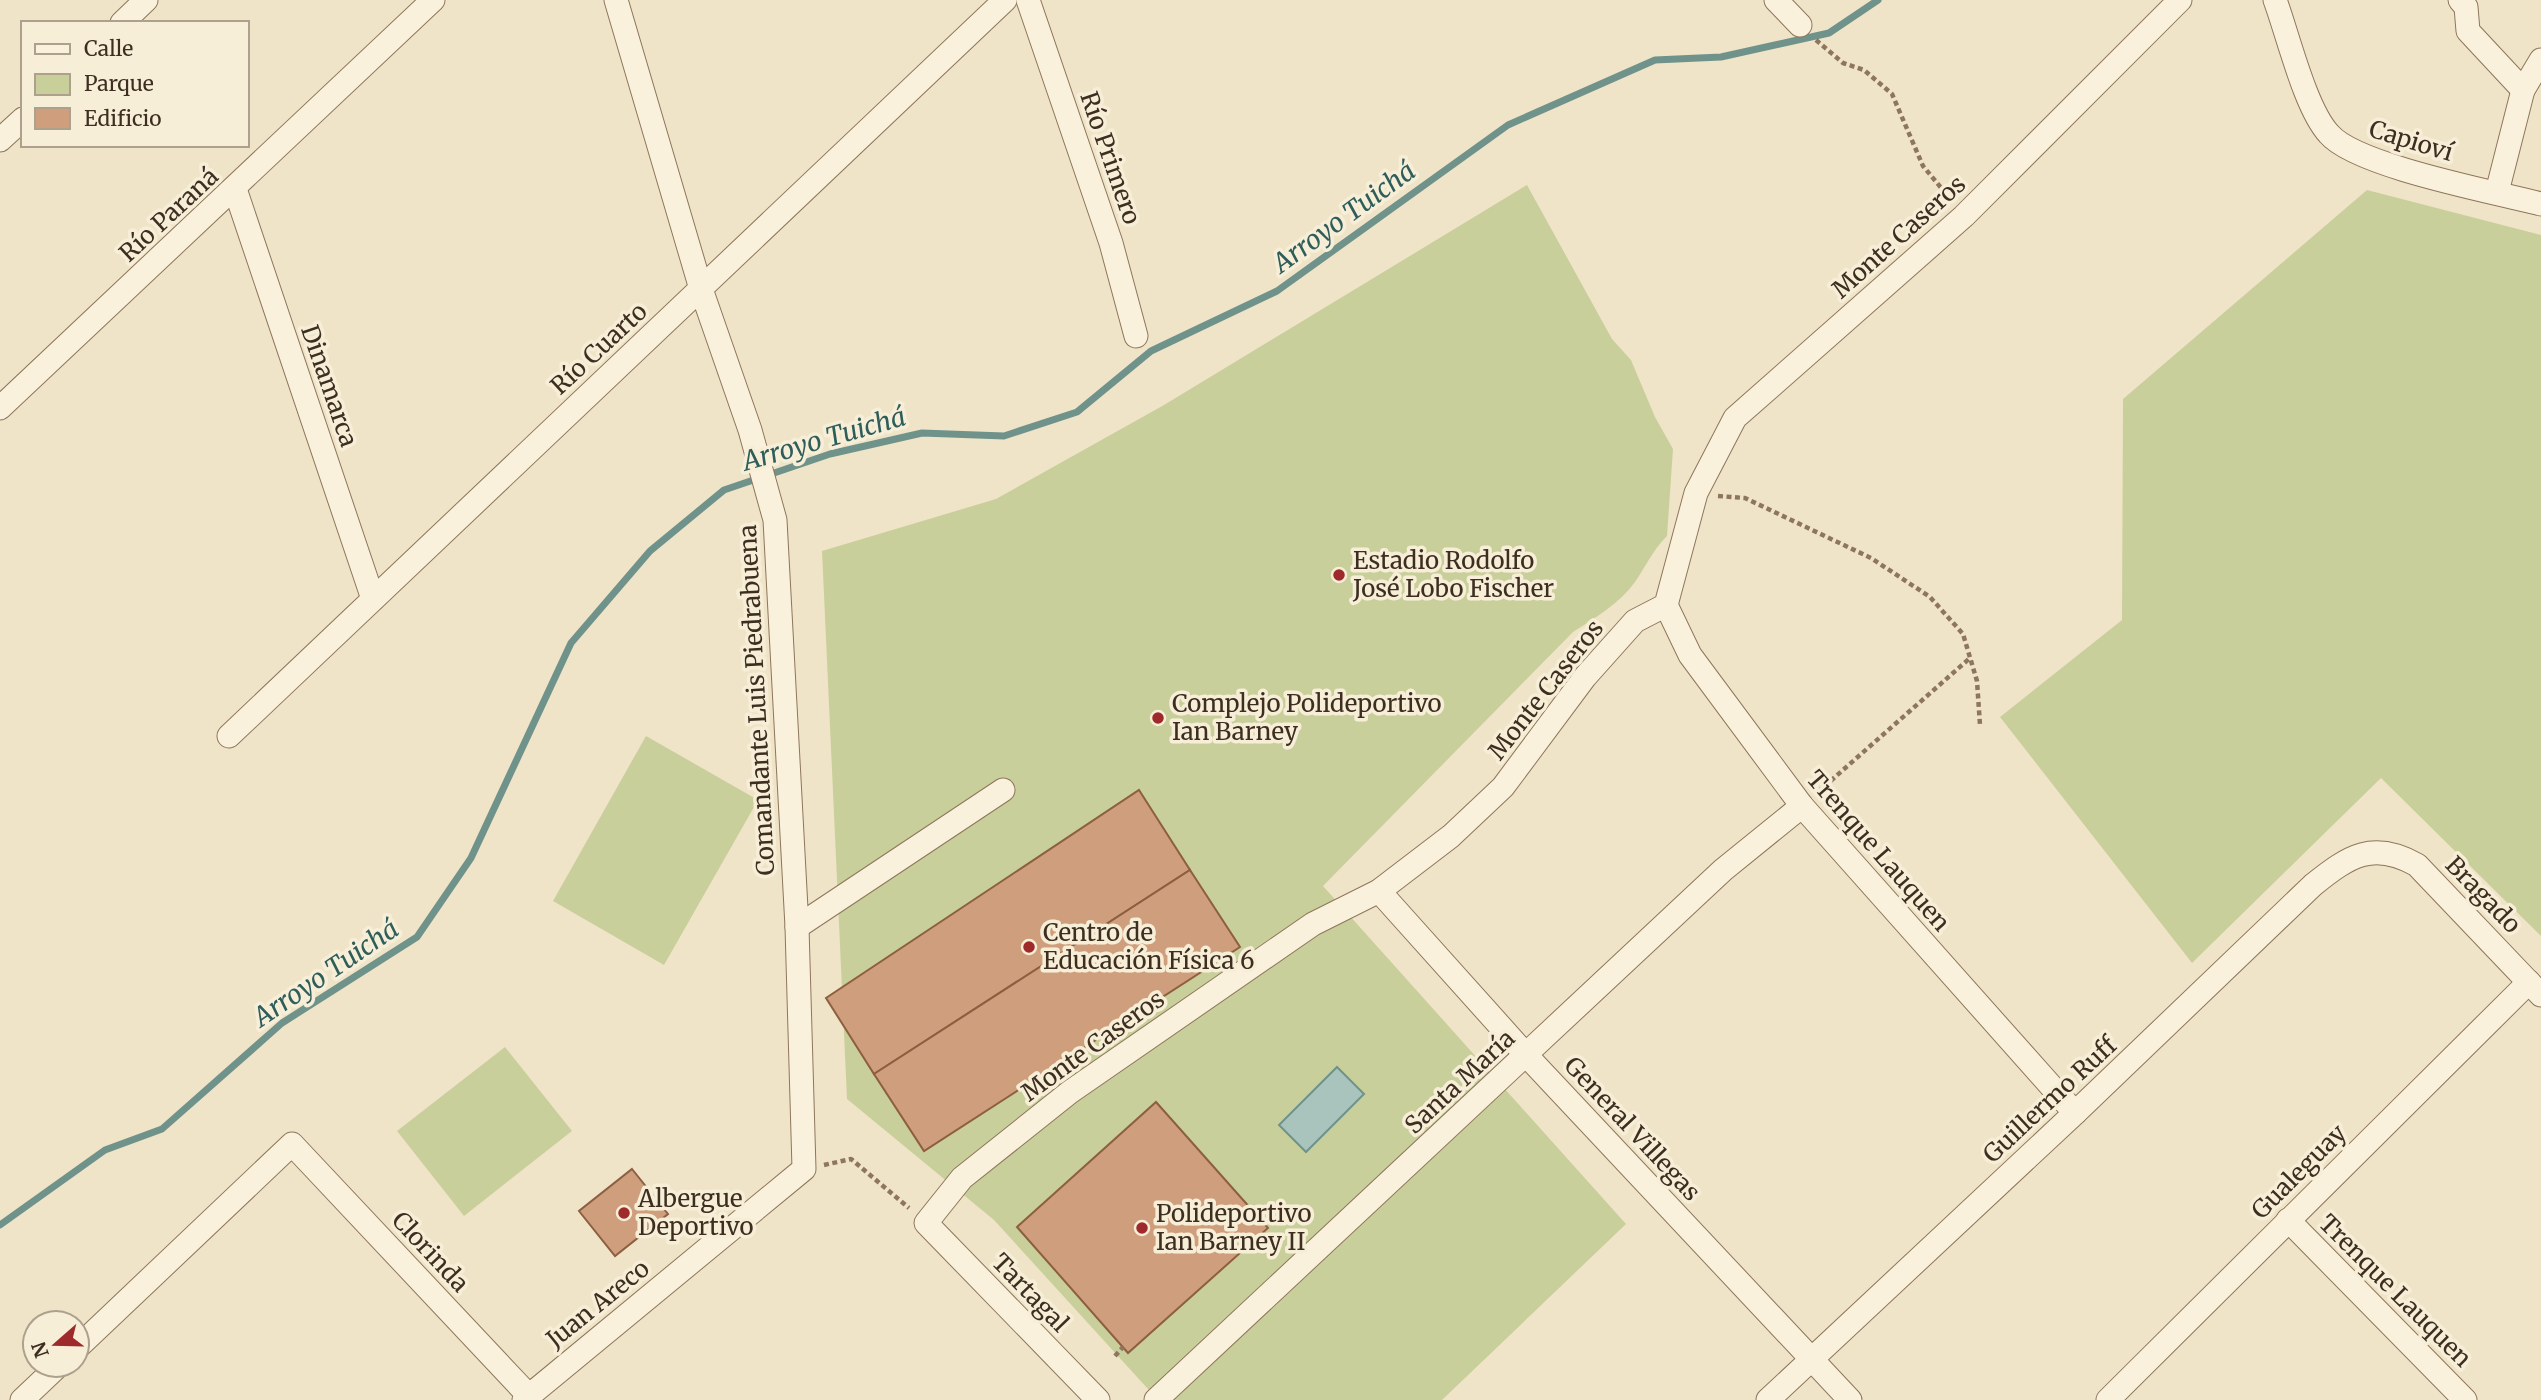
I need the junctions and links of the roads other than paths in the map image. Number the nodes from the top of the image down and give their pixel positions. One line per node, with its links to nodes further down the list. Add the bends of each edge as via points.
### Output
1 (146, 0): 10 (street)
2 (433, 0): 16 (street, Río Paraná)
3 (616, 0): 19 (street, Comandante Luis Piedrabuena)
4 (1005, 0): 19 (street, Río Cuarto)
5 (1028, 0): 20 (street, Río Primero, via 1111,243)
6 (1776, 0): 11 (street)
7 (2180, 0): 23 (street, Monte Caseros, via 1964,216 1735,418 1696,493)
8 (2275, 0): 17 (street, Capioví, via 2310,100 2329,135 2362,157)
9 (2460, 0): 13 (street, via 2466,7 2468,31)
10 (124, 21)
11 (1800, 25)
12 (2541, 60): 13 (street)
13 (2523, 90): 17 (street)
14 (21, 121): 15 (street)
15 (0, 141)
16 (235, 189): 21 (street, Río Paraná); 22 (street, Dinamarca)
17 (2497, 192): 18 (street, Capioví)
18 (2541, 204)
19 (701, 289): 22 (street, Río Cuarto); 29 (street, Comandante Luis Piedrabuena, via 750,430 775,520)
20 (1136, 336)
21 (0, 408)
22 (373, 599): 24 (street, Río Cuarto)
23 (1666, 605): 26 (street, Trenque Lauquen, via 1690,655); 28 (street, Monte Caseros, via 1635,621 1585,677 1503,787 1451,836)
24 (229, 736)
25 (1003, 790): 29 (street)
26 (1802, 806): 31 (street, Santa María, via 1723,870); 32 (street, Trenque Lauquen)
27 (2375, 851): 30 (street, Bragado, via 2397,853 2417,865); 32 (street, Guillermo Ruff, via 2342,862 2313,884)
28 (1379, 891): 31 (street, General Villegas); 35 (street, Monte Caseros, via 1313,924 1070,1091 962,1178)
29 (797, 927): 33 (street, Comandante Luis Piedrabuena)
30 (2535, 988): 34 (street, Gualeguay)
31 (1527, 1056): 37 (street, General Villegas); 42 (street, Santa María)
32 (2075, 1113): 37 (street, Guillermo Ruff)
33 (804, 1169): 39 (street, Juan Areco)
34 (2288, 1220): 45 (street, Gualeguay); 46 (street, Trenque Lauquen)
35 (926, 1223): 41 (street, Tartagal)
36 (91, 1335): 39 (street, Clorinda, via 292,1144)
37 (1810, 1359): 43 (street, Guillermo Ruff); 44 (street, General Villegas)
38 (44, 1379): 40 (street)
39 (526, 1398)
40 (22, 1400)
41 (1098, 1400)
42 (1156, 1400)
43 (1768, 1400)
44 (1850, 1400)
45 (2108, 1400)
46 (2465, 1400)

